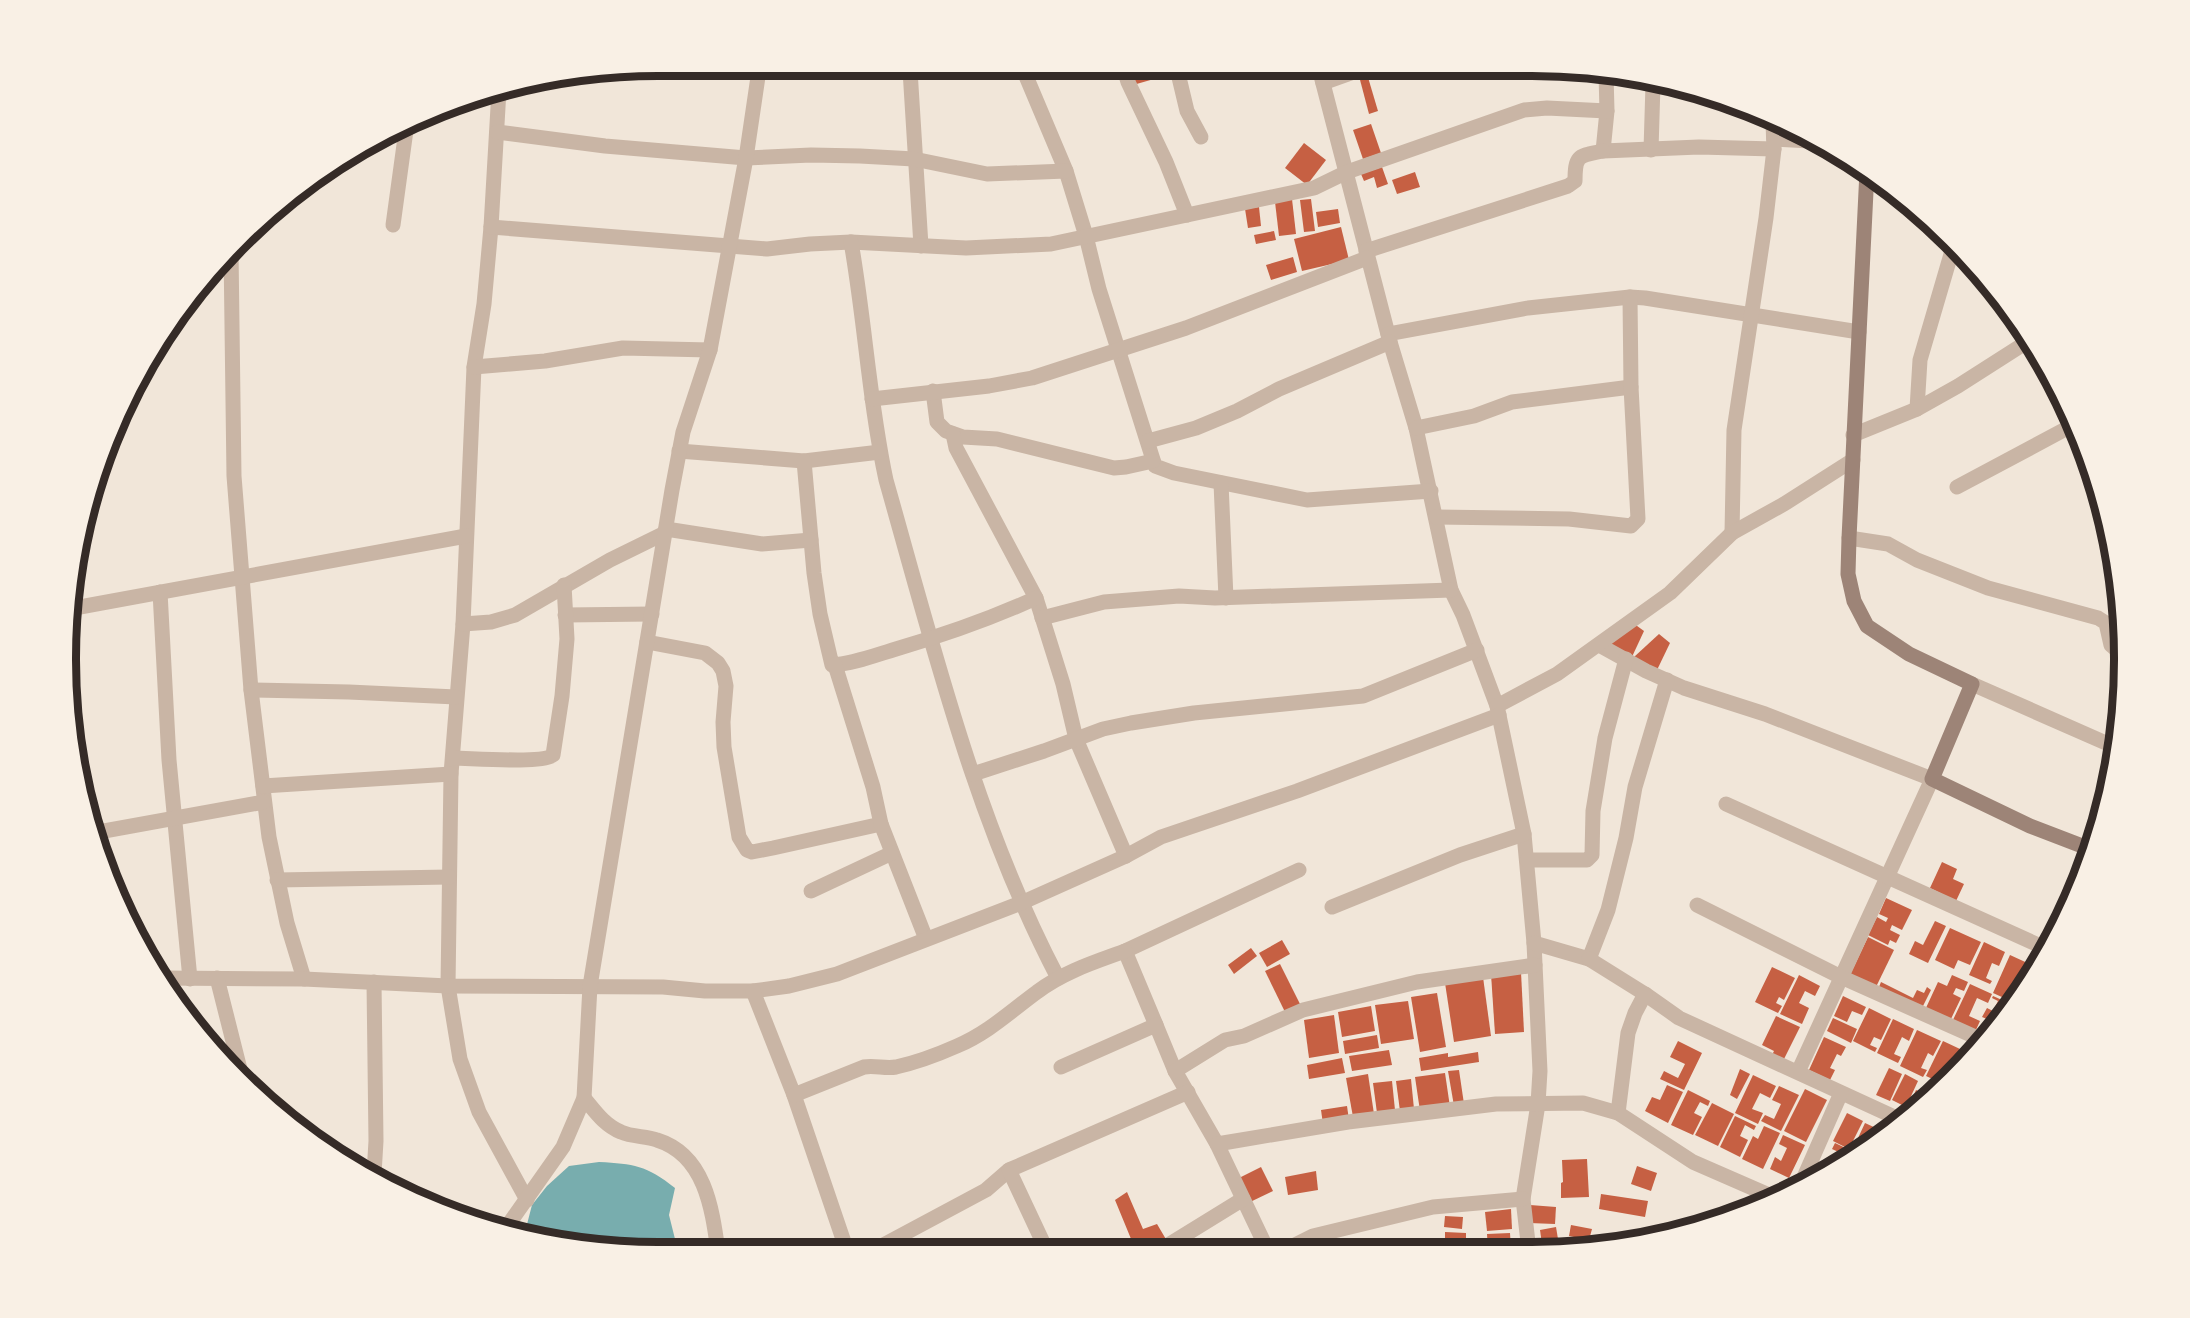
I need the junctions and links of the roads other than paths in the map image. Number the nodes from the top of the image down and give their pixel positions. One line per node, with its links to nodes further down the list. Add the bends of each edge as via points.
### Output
1 (758, 76): 19 (street)
2 (910, 76): 20 (street)
3 (1026, 76): 21 (street)
4 (1126, 76): 24 (street)
5 (1179, 76): 14 (street, via 1187,111)
6 (1321, 76): 22 (street)
7 (1606, 81): 10 (street)
8 (1653, 90): 17 (street)
9 (499, 99): 12 (street)
10 (1607, 111): 18 (street); 22 (street, via 1524,110)
11 (1773, 130): 16 (street)
12 (497, 132): 19 (street); 26 (street)
13 (405, 135): 25 (street)
14 (1201, 137)
15 (1798, 142): 16 (street)
16 (1774, 144): 17 (street); 35 (street)
17 (1651, 150): 18 (street)
18 (1603, 151): 31 (street, via 1582,156 1575,164 1575,181 1568,186)
19 (746, 158): 20 (street, via 811,155); 30 (street)
20 (914, 159): 21 (street, via 987,174); 29 (street)
21 (1066, 171): 27 (street)
22 (1347, 172): 24 (street, via 1314,188); 31 (street)
23 (1866, 183): 36 (street)
24 (1187, 215): 27 (street)
25 (393, 225)
26 (491, 227): 30 (street); 41 (street)
27 (1086, 236): 29 (street, via 1050,244); 39 (street)
28 (851, 242): 29 (street); 30 (street, via 767,249); 44 (street)
29 (921, 246)
30 (729, 247): 40 (street)
31 (1367, 254): 37 (street); 39 (street, via 1186,328)
32 (1951, 255): 45 (street, via 1920,360)
33 (231, 264): 65 (street, via 234,476)
34 (1630, 297): 35 (street); 37 (street, via 1528,308); 42 (street)
35 (1751, 315): 36 (street); 61 (street, via 1734,430)
36 (1859, 332): 49 (street)
37 (1389, 338): 46 (street); 50 (street, via 1237,411 1196,428)
38 (2021, 346): 45 (street)
39 (1118, 349): 43 (street, via 1032,378); 50 (street)
40 (710, 350): 41 (street, via 623,348 545,361); 51 (street)
41 (474, 367): 62 (street)
42 (1631, 387): 46 (street, via 1512,402 1474,416); 59 (street, via 1638,519 1635,523)
43 (933, 391): 44 (street); 48 (street, via 937,422)
44 (872, 399): 52 (street)
45 (1917, 409): 49 (street)
46 (1416, 428): 58 (street)
47 (2066, 429): 57 (street)
48 (953, 434): 55 (street, via 997,439 1114,468); 69 (street)
49 (1853, 435): 53 (street)
50 (1148, 441): 55 (street)
51 (679, 451): 54 (street); 60 (street)
52 (880, 452): 54 (street); 76 (street)
53 (1853, 460): 61 (street); 63 (street)
54 (804, 461): 64 (street)
55 (1153, 461): 56 (street, via 1160,469)
56 (1221, 483): 58 (street, via 1306,500); 70 (street)
57 (1957, 487)
58 (1431, 491): 59 (street)
59 (1436, 517): 67 (street)
60 (665, 531): 64 (street, via 762,544); 66 (street); 72 (street)
61 (1732, 533): 78 (street, via 1670,592)
62 (466, 536): 65 (street); 75 (street)
63 (1849, 538): 79 (street, via 1888,544 1988,588 2098,618 2106,623); 84 (street, via 1850,583 1854,602 1867,626 1909,654)
64 (811, 540): 82 (street, via 820,614)
65 (241, 577): 68 (street); 85 (street)
66 (564, 585): 73 (street); 75 (street, via 515,615)
67 (1451, 590): 70 (street); 80 (street)
68 (160, 592): 71 (street); 97 (street)
69 (1036, 598): 74 (street); 76 (street)
70 (1226, 598): 74 (street, via 1179,596 1104,602)
71 (79, 607)
72 (652, 614): 73 (street); 77 (street)
73 (565, 615): 90 (street, via 562,696 551,758)
74 (1042, 618): 88 (street)
75 (463, 624): 86 (street)
76 (931, 639): 82 (street); 92 (street)
77 (648, 642): 98 (street, via 705,653 723,671 724,747 739,837 747,850); 127 (street)
78 (1599, 645): 81 (street); 87 (street)
79 (2113, 647)
80 (1477, 650): 87 (street); 88 (street, via 1363,696 1194,713 1103,729)
81 (1626, 659): 83 (street); 104 (street, via 1605,738 1593,811 1592,855 1587,860)
82 (835, 665): 98 (street)
83 (1667, 680): 93 (street); 117 (street, via 1635,788 1608,910)
84 (1972, 684): 89 (street); 93 (street)
85 (251, 690): 86 (street); 94 (street)
86 (456, 697): 90 (street)
87 (1498, 711): 100 (street); 103 (street, via 1297,791 1161,837)
88 (1076, 739): 92 (street); 103 (street)
89 (2107, 744)
90 (453, 758): 91 (street)
91 (451, 774): 94 (street); 107 (street)
92 (973, 774): 110 (street)
93 (1932, 779): 101 (street, via 2030,826); 106 (street)
94 (263, 786): 95 (street)
95 (264, 802): 97 (street); 108 (street)
96 (1726, 804): 106 (street)
97 (175, 819): 99 (street); 123 (street)
98 (881, 824): 102 (street)
99 (103, 831)
100 (1524, 834): 104 (street); 112 (street, via 1460,855)
101 (2083, 846)
102 (892, 854): 109 (street); 113 (street)
103 (1126, 856): 110 (street)
104 (1527, 860): 114 (street)
105 (1299, 870): 116 (street)
106 (1886, 876): 115 (street); 119 (street)
107 (449, 877): 108 (street); 126 (street)
108 (277, 880): 124 (street)
109 (811, 891)
110 (1021, 903): 113 (street); 122 (street)
111 (1697, 905): 119 (street)
112 (1332, 907)
113 (926, 939): 128 (street, via 837,974)
114 (1534, 943): 117 (street); 118 (street)
115 (2038, 945)
116 (1125, 951): 122 (street); 130 (street)
117 (1589, 960): 129 (street)
118 (1535, 965): 134 (street, via 1417,982 1303,1010 1244,1036 1225,1040); 140 (street)
119 (1841, 977): 131 (street); 135 (street)
120 (172, 978): 123 (street)
121 (217, 978): 123 (street); 124 (street); 132 (street)
122 (1058, 978): 138 (street, via 990,1029 957,1046 894,1067 864,1067)
123 (190, 979)
124 (304, 979): 125 (street)
125 (374, 982): 126 (street); 144 (street)
126 (448, 986): 127 (street); 150 (street, via 460,1059 479,1112)
127 (590, 986): 128 (street); 139 (street)
128 (753, 991): 138 (street)
129 (1646, 994): 135 (street, via 1679,1018); 141 (street, via 1628,1033)
130 (1156, 1025): 133 (street); 134 (street)
131 (1974, 1036)
132 (238, 1061)
133 (1061, 1067)
134 (1175, 1071): 136 (street)
135 (1798, 1072): 137 (street)
136 (1188, 1092): 143 (street); 145 (street)
137 (1841, 1093): 142 (street); 146 (street)
138 (794, 1095): 153 (street)
139 (584, 1098): 150 (street, via 563,1147); 152 (street, via 601,1120 622,1132 658,1140 683,1153 704,1181)
140 (1538, 1104): 141 (street, via 1584,1104); 143 (street, via 1496,1104 1402,1115); 148 (street)
141 (1618, 1113): 147 (street, via 1693,1161)
142 (1892, 1116)
143 (1217, 1144): 149 (street)
144 (374, 1167)
145 (1009, 1170): 154 (street, via 986,1190); 155 (street)
146 (1807, 1171)
147 (1764, 1193)
148 (1522, 1198): 158 (street, via 1433,1207); 159 (street)
149 (1243, 1199): 156 (street); 157 (street)
150 (527, 1200): 151 (street)
151 (510, 1222)
152 (717, 1242)
153 (844, 1242)
154 (889, 1242)
155 (1043, 1242)
156 (1173, 1242)
157 (1264, 1242)
158 (1301, 1242)
159 (1528, 1242)

